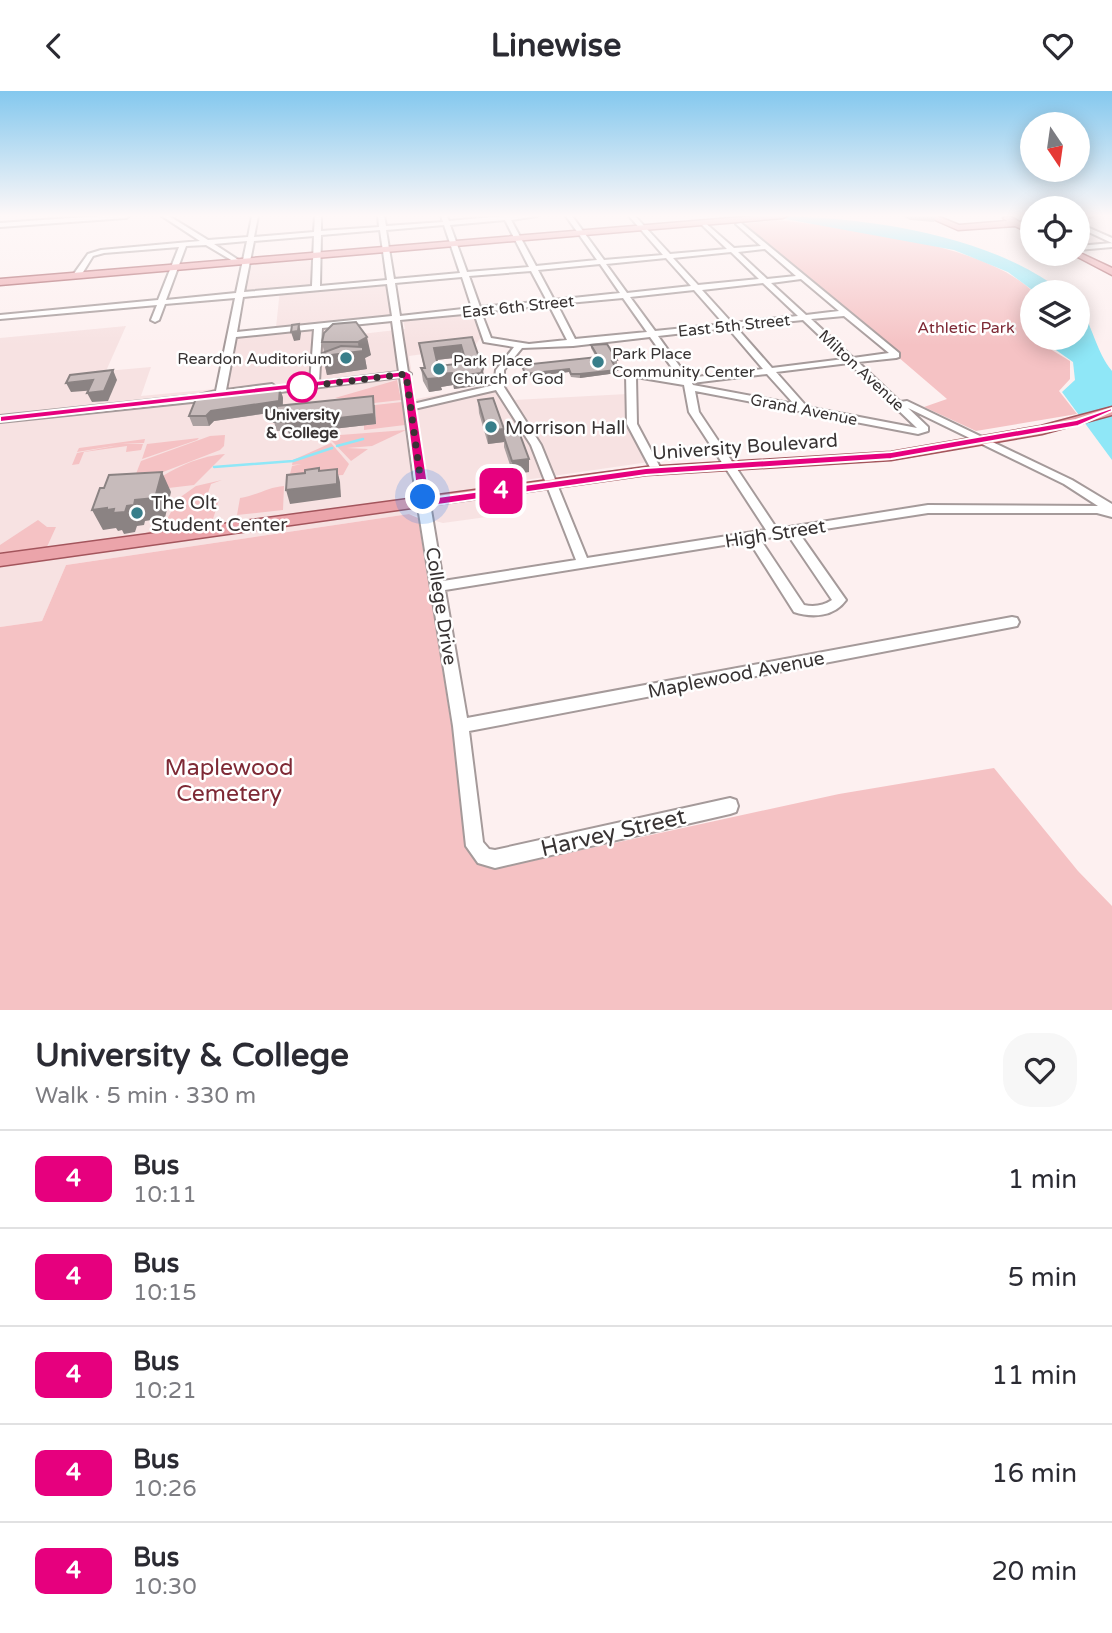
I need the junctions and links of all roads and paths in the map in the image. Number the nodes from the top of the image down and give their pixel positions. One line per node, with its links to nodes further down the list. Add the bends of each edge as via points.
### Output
1 (89, 259): 21 (street)
2 (177, 259): 17 (street)
3 (235, 259): 14 (street)
4 (268, 259): 14 (main road)
5 (316, 259): 26 (street)
6 (389, 259): 23 (street, College Drive)
7 (459, 259): 20 (street)
8 (529, 259): 18 (street)
9 (599, 259): 16 (street)
10 (635, 259): 16 (street)
11 (670, 259): 27 (street)
12 (742, 259): 24 (street, Milton Avenue)
13 (782, 259): 22 (street)
14 (242, 261): 17 (main road); 28 (street)
15 (1090, 261): 19 (main road)
16 (601, 262): 18 (street); 29 (street)
17 (174, 267): 21 (main road); 30 (street)
18 (534, 268): 20 (street); 31 (street)
19 (1112, 272)
20 (464, 274): 23 (street); 32 (street)
21 (77, 275): 25 (main road)
22 (804, 277): 24 (street, East 6th Street); 33 (street)
23 (392, 281): 26 (street); 35 (street, College Drive)
24 (766, 281): 27 (street, East 6th Street); 36 (street, Milton Avenue)
25 (0, 282)
26 (316, 288): 28 (street)
27 (696, 288): 29 (street, East 6th Street); 39 (street)
28 (239, 295): 30 (street); 40 (street)
29 (625, 295): 31 (street, East 6th Street); 41 (street)
30 (161, 302): 34 (street); 37 (street)
31 (553, 302): 32 (street, East 6th Street); 42 (street)
32 (477, 310): 35 (street, East 6th Street); 43 (street, via 487,340)
33 (846, 313): 36 (street, East 5th Street); 45 (street, via 896,355)
34 (0, 317)
35 (397, 318): 38 (street, East 6th Street); 47 (street, College Drive)
36 (806, 318): 39 (street, East 5th Street); 45 (street, Milton Avenue)
37 (155, 320)
38 (318, 326): 40 (street, East 6th Street); 49 (street)
39 (729, 326): 41 (street, East 5th Street); 46 (street)
40 (231, 334): 52 (street)
41 (653, 334): 42 (street, East 5th Street); 50 (street)
42 (573, 343): 44 (street, East 5th Street)
43 (520, 346): 44 (street); 51 (street, via 500,370)
44 (539, 346)
45 (852, 361): 46 (street); 53 (street, Milton Avenue)
46 (769, 370): 50 (street); 55 (street)
47 (406, 374): 49 (street); 54 (street, College Drive)
48 (631, 374): 50 (street, Grand Avenue); 61 (street, via 632,424)
49 (314, 384): 57 (street)
50 (688, 384): 55 (street, Grand Avenue); 60 (street, via 694,412)
51 (499, 387): 54 (street); 62 (street, via 536,445)
52 (221, 392)
53 (891, 397): 58 (street, Milton Avenue, via 924,429); 59 (street)
54 (411, 407): 63 (street, College Drive)
55 (803, 409): 58 (street, Grand Avenue)
56 (1112, 411): 59 (main road, University Boulevard)
57 (0, 419)
58 (918, 431)
59 (983, 441): 60 (main road, University Boulevard, via 891,456); 64 (street, via 1068,482)
60 (731, 466): 61 (main road, University Boulevard); 66 (street)
61 (657, 471): 62 (main road, University Boulevard)
62 (553, 484): 63 (main road, University Boulevard); 70 (street)
63 (424, 503): 68 (main road, University Boulevard); 72 (street, College Drive)
64 (1112, 511): 65 (street, High Street, via 928,509)
65 (791, 530): 66 (street, High Street); 67 (street, via 839,600 832,607 799,609)
66 (774, 533): 67 (street, High Street)
67 (752, 537): 70 (street, High Street)
68 (56, 555): 69 (main road, University Boulevard); 71 (main road, University Boulevard)
69 (0, 560)
70 (583, 563): 72 (street, High Street)
71 (0, 567)
72 (439, 586): 74 (street, College Drive)
73 (1012, 622): 74 (street, Maplewood Avenue)
74 (461, 726): 76 (street, College Drive, via 475,846 484,857)
75 (730, 806): 76 (street, Harvey Street)
76 (495, 859)

